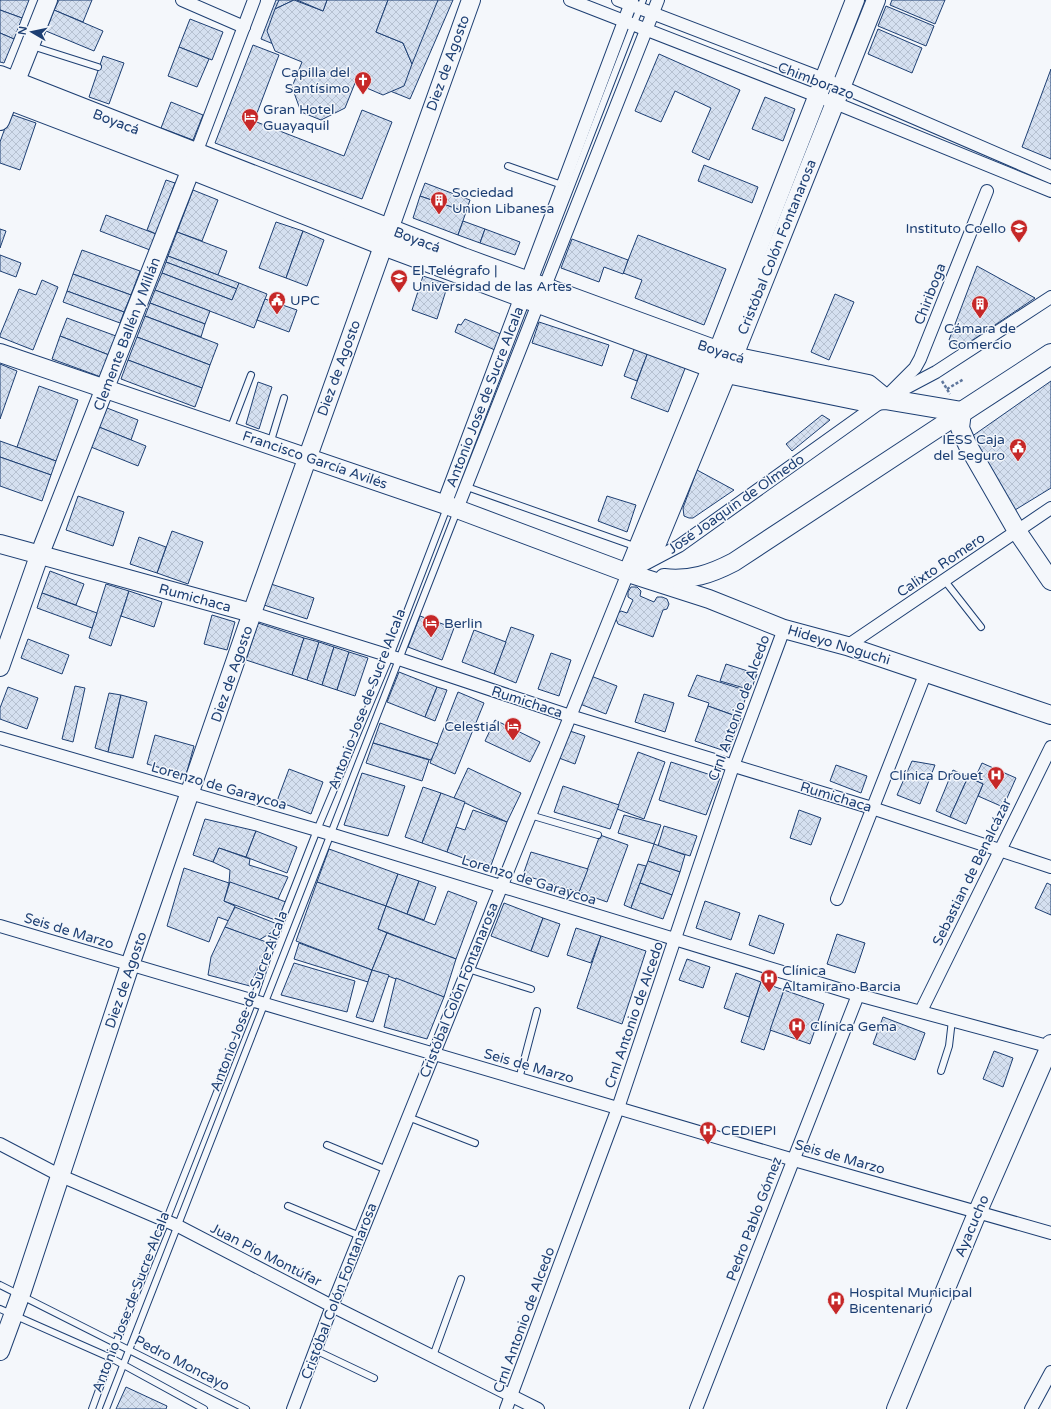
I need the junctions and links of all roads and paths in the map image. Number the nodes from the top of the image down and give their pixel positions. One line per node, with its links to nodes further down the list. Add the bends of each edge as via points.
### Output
1 (48, 0): 15 (street)
2 (182, 0): 13 (street)
3 (254, 0): 13 (street, Clemente Ballén y Millán)
4 (471, 0): 32 (street, Diez de Agosto)
5 (570, 0): 12 (street, Chimborazo)
6 (618, 0): 10 (street, Chimborazo)
7 (658, 0): 11 (street, Antonio Jose de Sucre Alcala)
8 (855, 0): 17 (street, Cristóbal Colón Fontanarosa)
9 (876, 0): 19 (street, Cristóbal Colón Fontanarosa)
10 (636, 3): 11 (street, Chimborazo); 12 (street, Antonio Jose de Sucre Alcala)
11 (652, 13): 14 (street, Antonio Jose de Sucre Alcala); 17 (street, Chimborazo)
12 (628, 24): 14 (street, Chimborazo); 27 (street, Antonio Jose de Sucre Alcala); 33 (lane, Antonio Jose de Sucre Alcala)
13 (244, 27): 24 (street, Clemente Ballén y Millán)
14 (646, 31): 20 (street, Chimborazo); 33 (street, Antonio Jose de Sucre Alcala)
15 (30, 45): 16 (lane); 18 (street)
16 (98, 67)
17 (824, 79): 19 (street, Chimborazo); 20 (street, Cristóbal Colón Fontanarosa)
18 (9, 90): 22 (street); 24 (main road, Boyacá)
19 (838, 95): 20 (street, Chimborazo); 26 (street, Chimborazo); 30 (street, Chimborazo, via 939,145); 38 (street, Cristóbal Colón Fontanarosa)
20 (817, 97): 38 (street, Cristóbal Colón Fontanarosa)
21 (54, 109): 23 (lane, Boyacá, via 118,136)
22 (0, 122)
23 (154, 147)
24 (194, 162): 32 (main road, Boyacá); 42 (street, Clemente Ballén y Millán)
25 (508, 166): 27 (lane)
26 (1051, 177)
27 (562, 186): 33 (street, Antonio Jose de Sucre Alcala)
28 (260, 189): 31 (lane)
29 (987, 190): 44 (street, Chiriboga, via 920,359 915,368)
30 (1051, 190)
31 (289, 200)
32 (386, 237): 33 (main road, Boyacá); 48 (street, Diez de Agosto)
33 (532, 292): 38 (main road, Boyacá); 49 (street, Antonio Jose de Sucre Alcala); 50 (street, Antonio Jose de Sucre Alcala)
34 (1051, 297): 44 (street, José Joaquín de Olmedo, via 936,372)
35 (685, 350): 38 (lane, Boyacá)
36 (0, 353): 42 (street, Francisco García Avilés)
37 (1051, 354): 45 (main road)
38 (722, 363): 44 (main road, Boyacá, via 868,385); 54 (street, Cristóbal Colón Fontanarosa); 56 (street, Cristóbal Colón Fontanarosa, via 657,543)
39 (251, 375): 46 (lane)
40 (964, 379): 41 (path)
41 (948, 389)
42 (106, 390): 46 (street, Francisco García Avilés); 55 (street, Clemente Ballén y Millán)
43 (284, 398): 47 (lane)
44 (884, 399): 45 (main road); 56 (street, José Joaquín de Olmedo, via 679,546)
45 (962, 412): 52 (street, via 960,428 963,436); 56 (street, via 734,562 716,571 679,580)
46 (229, 431): 47 (street, Francisco García Avilés)
47 (269, 446): 48 (street, Francisco García Avilés)
48 (306, 458): 50 (street, Francisco García Avilés); 59 (street, Diez de Agosto)
49 (467, 487): 50 (street, Antonio Jose de Sucre Alcala); 54 (lane)
50 (450, 506): 56 (street, Francisco García Avilés); 63 (lane, Antonio Jose de Sucre Alcala)
51 (1051, 508): 52 (street, Calixto Romero)
52 (1017, 530): 57 (street, Calixto Romero); 58 (street)
53 (0, 544): 55 (street, Rumichaca)
54 (638, 547): 56 (street, Cristóbal Colón Fontanarosa)
55 (40, 556): 59 (street, Rumichaca); 64 (street, Clemente Ballén y Millán)
56 (628, 573): 61 (street, Hideyo Noguchi, via 709,599); 67 (street, Cristóbal Colón Fontanarosa)
57 (945, 581): 60 (lane); 62 (street, Calixto Romero)
58 (1051, 581)
59 (252, 613): 63 (street, Rumichaca); 71 (street, Diez de Agosto)
60 (981, 627)
61 (784, 629): 62 (street, Hideyo Noguchi); 70 (street, Crnl Antonio de Alcedo)
62 (847, 646): 65 (street, Hideyo Noguchi)
63 (395, 658): 67 (street, Rumichaca); 74 (lane, Antonio Jose de Sucre Alcala); 75 (lane, Antonio Jose de Sucre Alcala)
64 (0, 667)
65 (926, 672): 66 (street, Hideyo Noguchi); 72 (street)
66 (1051, 715)
67 (570, 716): 70 (street, Rumichaca); 73 (street, Cristóbal Colón Fontanarosa)
68 (0, 738): 71 (street, Lorenzo de Garaycoa)
69 (1051, 747): 77 (street, Sebastian de Benalcázar)
70 (733, 766): 72 (street, Rumichaca); 82 (street, Crnl Antonio de Alcedo)
71 (191, 793): 74 (street, Lorenzo de Garaycoa); 83 (street, Diez de Agosto)
72 (872, 808): 77 (street, Rumichaca); 80 (street)
73 (530, 815): 76 (lane); 79 (street, Cristóbal Colón Fontanarosa)
74 (317, 830): 75 (street, Lorenzo de Garaycoa); 87 (lane, Antonio Jose de Sucre Alcala, via 270,950)
75 (330, 834): 79 (street, Lorenzo de Garaycoa); 87 (lane, Antonio Jose de Sucre Alcala)
76 (598, 835)
77 (1001, 849): 78 (street, Rumichaca); 89 (street, Sebastian de Benalcázar)
78 (1051, 867)
79 (500, 886): 82 (street, Lorenzo de Garaycoa); 84 (street, Cristóbal Colón Fontanarosa)
80 (837, 899)
81 (0, 926): 83 (street, Seis de Marzo)
82 (675, 940): 86 (street, Lorenzo de Garaycoa); 95 (street, Crnl Antonio de Alcedo)
83 (130, 965): 87 (street, Seis de Marzo); 102 (street, Diez de Agosto)
84 (468, 969): 85 (lane); 92 (street, Cristóbal Colón Fontanarosa)
85 (531, 989)
86 (858, 995): 89 (street, Lorenzo de Garaycoa); 100 (street, Pedro Pablo Gómez)
87 (259, 1002): 92 (street, Seis de Marzo); 105 (lane, Antonio Jose de Sucre Alcala); 105 (lane, Antonio Jose de Sucre Alcala)
88 (537, 1011): 94 (lane)
89 (921, 1011): 90 (street, Lorenzo de Garaycoa)
90 (952, 1020): 91 (street, Lorenzo de Garaycoa); 93 (lane, via 949,1046)
91 (1050, 1046): 104 (street, Ayacucho)
92 (434, 1054): 94 (street, Seis de Marzo); 96 (street, Cristóbal Colón Fontanarosa)
93 (941, 1071)
94 (519, 1079): 95 (street, Seis de Marzo)
95 (618, 1108): 100 (street, Seis de Marzo); 122 (street, Crnl Antonio de Alcedo)
96 (408, 1117): 97 (lane); 101 (street, Cristóbal Colón Fontanarosa)
97 (475, 1143)
98 (0, 1144): 102 (street, Juan Pío Montúfar)
99 (327, 1146): 101 (lane)
100 (794, 1160): 104 (street, Seis de Marzo); 131 (street, Pedro Pablo Gómez)
101 (387, 1170): 107 (street, Cristóbal Colón Fontanarosa)
102 (61, 1176): 105 (street, Juan Pío Montúfar); 110 (street, Diez de Agosto)
103 (288, 1206): 107 (lane)
104 (978, 1211): 106 (street, Seis de Marzo); 123 (street, Ayacucho)
105 (172, 1223): 111 (street, Juan Pío Montúfar); 113 (lane, Antonio Jose de Sucre Alcala); 114 (lane, Antonio Jose de Sucre Alcala)
106 (1051, 1233)
107 (360, 1236): 111 (street, Cristóbal Colón Fontanarosa)
108 (461, 1279): 117 (lane)
109 (0, 1285): 110 (lane, Pedro Moncayo)
110 (21, 1295): 112 (street, Diez de Agosto); 113 (lane, Pedro Moncayo)
111 (332, 1306): 115 (street, Cristóbal Colón Fontanarosa); 117 (street, Juan Pío Montúfar)
112 (6, 1312): 116 (street, Diez de Agosto); 118 (lane, Pedro Moncayo)
113 (116, 1343): 114 (lane, Pedro Moncayo); 118 (lane, Antonio Jose de Sucre Alcala)
114 (129, 1349): 119 (lane, Antonio Jose de Sucre Alcala); 127 (lane, Pedro Moncayo)
115 (316, 1350): 121 (lane); 128 (street, Cristóbal Colón Fontanarosa)
116 (0, 1351)
117 (433, 1356): 122 (street, Juan Pío Montúfar)
118 (111, 1358): 119 (lane, Pedro Moncayo); 124 (lane, Antonio Jose de Sucre Alcala)
119 (123, 1365): 125 (lane, Antonio Jose de Sucre Alcala); 126 (lane, Pedro Moncayo)
120 (1051, 1372): 132 (street)
121 (374, 1378)
122 (512, 1396): 129 (street, Crnl Antonio de Alcedo); 130 (street, Juan Pío Montúfar)
123 (901, 1407)
124 (92, 1409)
125 (106, 1409)
126 (204, 1409)
127 (246, 1409)
128 (293, 1409)
129 (506, 1409)
130 (538, 1409)
131 (696, 1409)
132 (1031, 1409)

